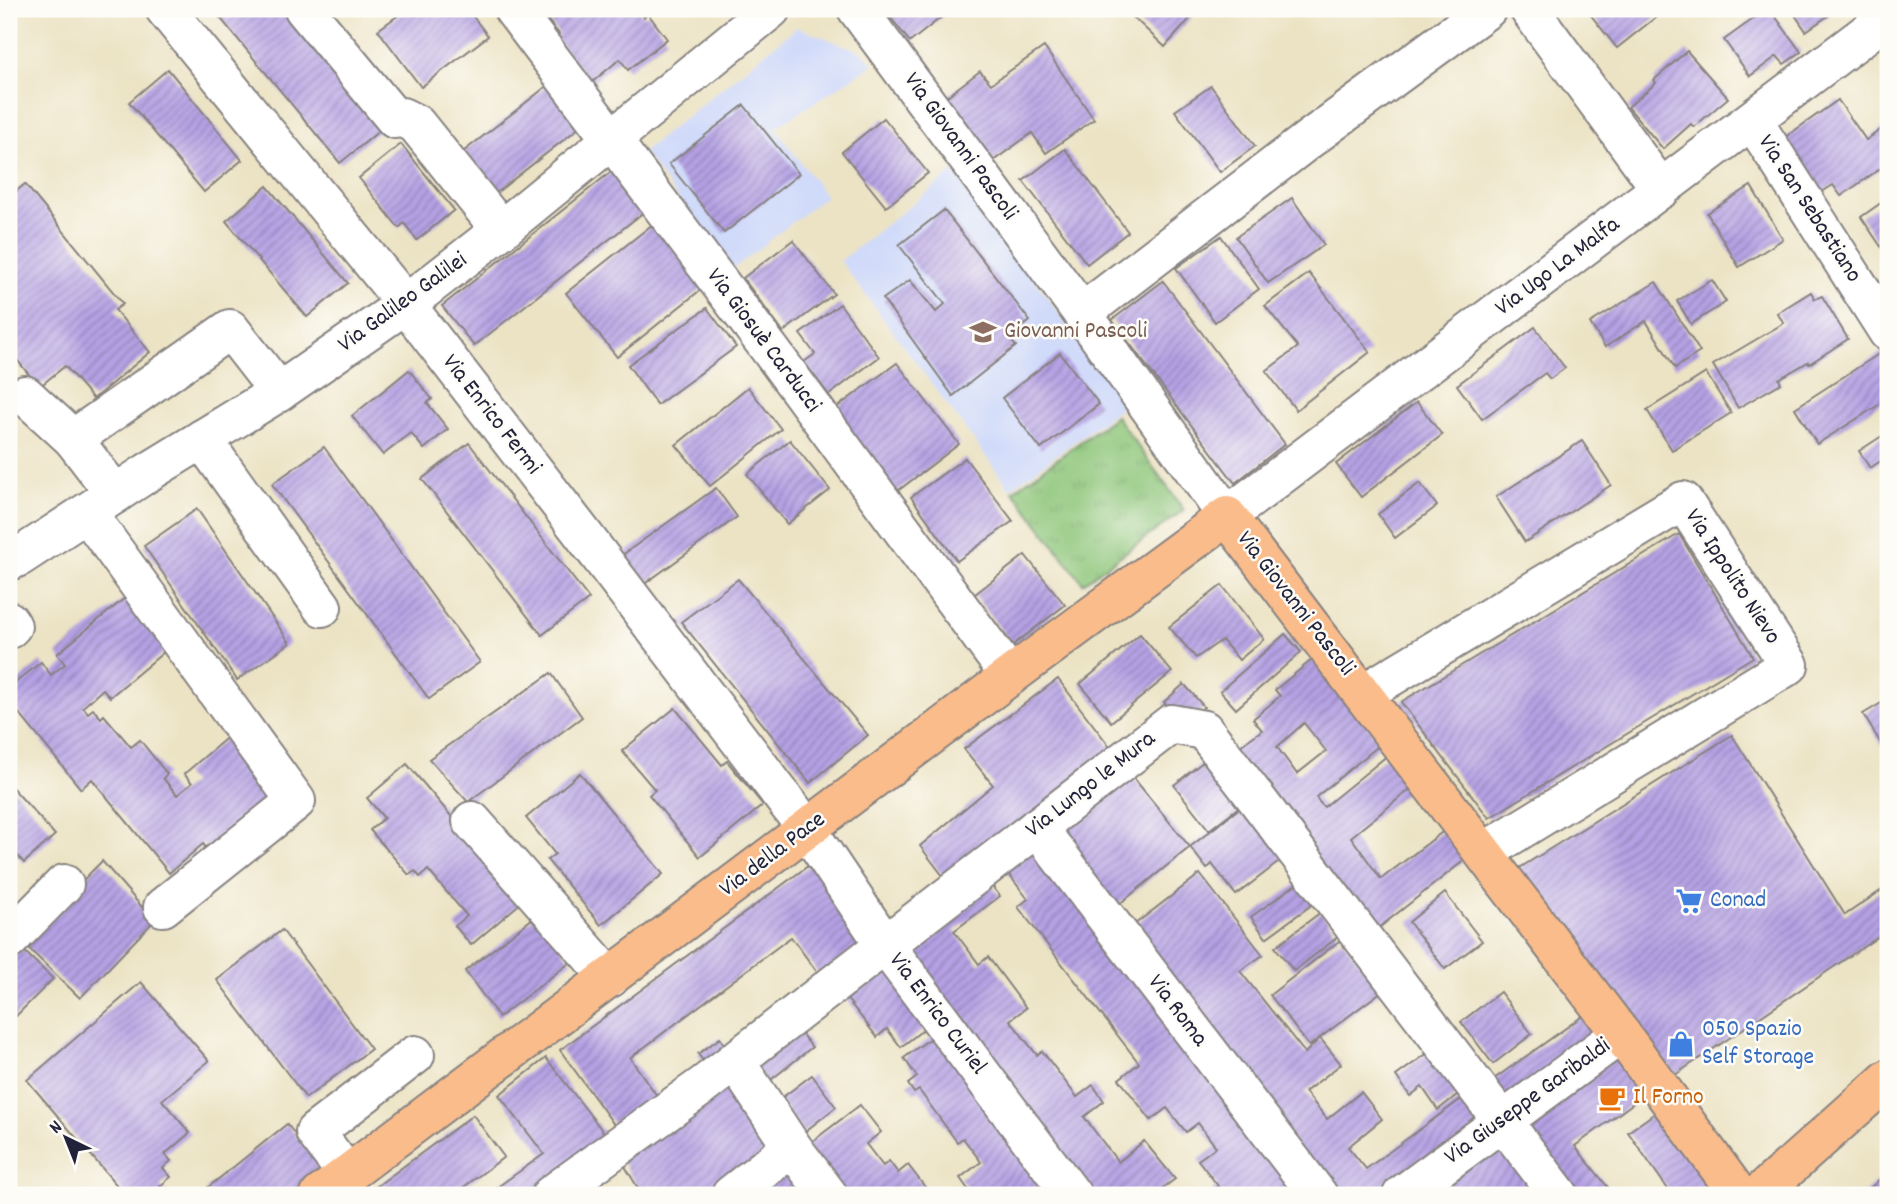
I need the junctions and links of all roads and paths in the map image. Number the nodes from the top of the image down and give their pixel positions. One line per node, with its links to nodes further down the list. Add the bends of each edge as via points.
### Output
1 (165, 9): 13 (street, Via Enrico Fermi)
2 (304, 9): 12 (street, via 394,119 402,117 416,124)
3 (513, 9): 10 (street, Via Giosuè Carducci)
4 (857, 9): 14 (street, Via Giovanni Pascoli)
5 (1487, 9): 14 (street)
6 (1529, 9): 11 (street)
7 (768, 10): 10 (street, Via Galileo Galilei)
8 (1888, 17): 9 (street, Via Ugo La Malfa)
9 (1753, 121): 11 (street, Via Ugo La Malfa); 15 (street, Via San Sebastiano)
10 (611, 140): 12 (street, Via Galileo Galilei); 26 (street, Via Giosuè Carducci)
11 (1661, 189): 21 (street, Via Ugo La Malfa)
12 (501, 230): 13 (street, Via Galileo Galilei)
13 (406, 304): 16 (street, Via Galileo Galilei); 30 (street, Via Enrico Fermi)
14 (1082, 313): 21 (street, Via Giovanni Pascoli)
15 (1888, 332)
16 (279, 392): 18 (street, via 230,329); 19 (street, Via Galileo Galilei)
17 (25, 395): 18 (street)
18 (73, 439): 20 (street)
19 (202, 439): 20 (street, Via Galileo Galilei); 23 (street)
20 (101, 503): 22 (street, Via Galileo Galilei); 33 (street, via 296,800)
21 (1227, 516): 26 (main road, Via della Pace); 27 (main road, Via Giovanni Pascoli)
22 (9, 561)
23 (322, 607)
24 (9, 621): 25 (street)
25 (9, 629)
26 (1010, 676): 30 (main road, Via della Pace)
27 (1364, 693): 31 (main road, Via Giovanni Pascoli); 31 (street, Via Ippolito Nievo, via 1683,501 1789,665)
28 (472, 821): 36 (street)
29 (1037, 827): 35 (street, Via Lungo le Mura); 41 (street, Via Lungo le Mura, via 1171,724 1204,730); 48 (street, Via Roma)
30 (807, 829): 35 (street, Via Enrico Curiel); 36 (main road, Via della Pace)
31 (1483, 852): 37 (main road, Via Giovanni Pascoli)
32 (64, 884): 34 (street)
33 (163, 907)
34 (9, 940)
35 (885, 945): 39 (street, Via Lungo le Mura); 47 (street, Via Enrico Curiel)
36 (610, 978): 43 (main road, Via della Pace)
37 (1621, 1034): 41 (street, Via Giuseppe Garibaldi); 51 (main road, Via Giovanni Pascoli)
38 (415, 1055): 43 (street, via 315,1132)
39 (735, 1061): 42 (street); 44 (street, Via Lungo le Mura)
40 (1888, 1079): 52 (main road)
41 (1502, 1122): 49 (street, Via Giuseppe Garibaldi); 50 (street, Via Lungo le Mura)
42 (792, 1147): 45 (street); 46 (street)
43 (334, 1185)
44 (551, 1195)
45 (731, 1195)
46 (828, 1195)
47 (1072, 1195)
48 (1318, 1195)
49 (1402, 1195)
50 (1559, 1195)
51 (1739, 1195)
52 (1758, 1195)

